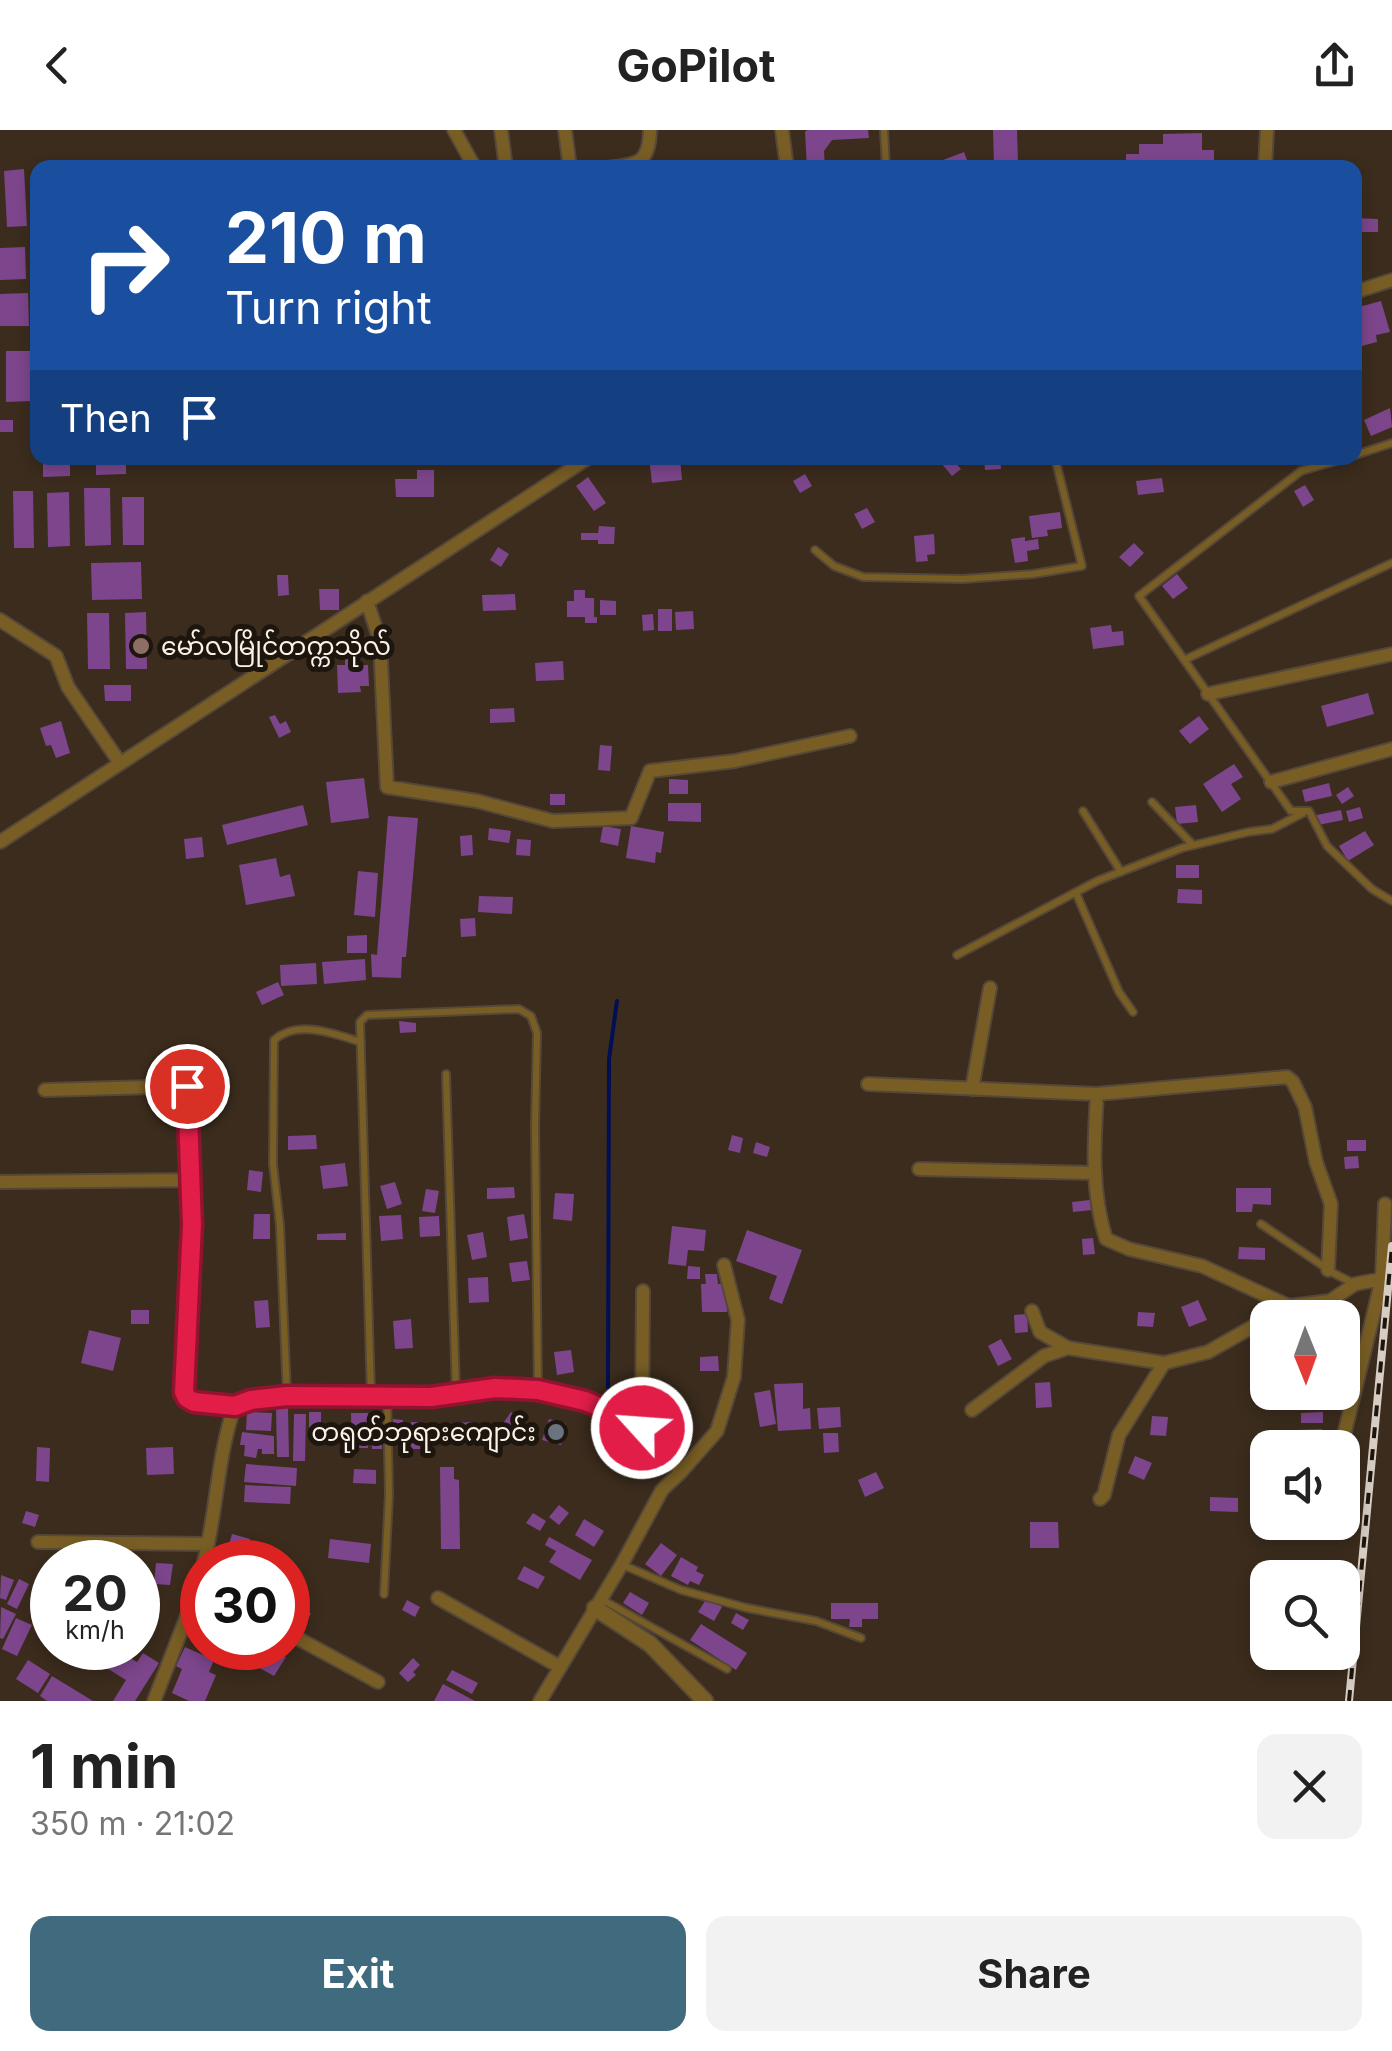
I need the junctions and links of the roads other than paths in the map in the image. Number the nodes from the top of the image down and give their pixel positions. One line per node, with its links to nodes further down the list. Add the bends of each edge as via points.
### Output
1 (454, 130): 8 (street)
2 (502, 130): 9 (street)
3 (565, 130): 10 (street)
4 (650, 130): 11 (street)
5 (782, 130): 12 (street)
6 (884, 130): 13 (lane)
7 (1267, 130): 14 (street)
8 (470, 160)
9 (505, 160)
10 (569, 160)
11 (642, 160)
12 (785, 160)
13 (886, 160)
14 (1265, 160)
15 (1392, 280): 16 (street)
16 (1362, 290)
17 (1392, 443): 18 (lane)
18 (1362, 452)
19 (577, 465): 24 (street)
20 (1057, 465): 22 (lane, via 1082,566 962,579 863,577)
21 (1322, 465): 27 (lane, via 1301,471 1139,596)
22 (815, 550)
23 (1392, 562): 27 (lane)
24 (367, 600): 29 (street, via 380,641 387,787 553,821 630,818 650,771 735,762); 31 (street)
25 (0, 620): 31 (street, via 56,656 68,687)
26 (1392, 654): 28 (street)
27 (1184, 660): 28 (lane)
28 (1208, 694): 32 (lane)
29 (850, 736)
30 (1392, 749): 32 (street)
31 (120, 762): 36 (street)
32 (1271, 782): 35 (lane, via 1291,811)
33 (1152, 802): 37 (lane)
34 (1083, 811): 38 (lane)
35 (1309, 811): 37 (lane, via 1272,829); 40 (lane, via 1327,846)
36 (0, 842)
37 (1193, 845): 38 (lane)
38 (1120, 872): 39 (lane)
39 (1076, 893): 41 (lane); 43 (lane)
40 (1392, 901)
41 (957, 955)
42 (990, 988): 49 (street)
43 (1133, 1012)
44 (360, 1042): 69 (lane, via 360,1022 367,1015 519,1009 530,1016 537,1032); 72 (lane, via 313,1029 274,1040); 73 (lane)
45 (187, 1068): 48 (street)
46 (446, 1074): 70 (lane)
47 (868, 1084): 49 (street)
48 (187, 1086): 50 (street); 54 (street)
49 (972, 1089): 51 (street)
50 (45, 1090)
51 (1097, 1094): 53 (street); 59 (street, via 1288,1077 1305,1107 1331,1204)
52 (919, 1169): 53 (street)
53 (1095, 1174): 63 (street, via 1106,1239 1202,1266)
54 (190, 1180): 55 (street); 74 (street, via 184,1392 194,1402)
55 (0, 1182)
56 (1385, 1204): 60 (street)
57 (1261, 1224): 59 (lane)
58 (724, 1265): 78 (street, via 738,1320 734,1376 717,1432)
59 (1328, 1270): 61 (lane)
60 (1387, 1280): 61 (street); 77 (street)
61 (1354, 1284): 64 (street)
62 (643, 1291): 76 (street)
63 (1275, 1300)
64 (1331, 1300)
65 (1032, 1310): 67 (street, via 1040,1332)
66 (1250, 1328): 68 (street, via 1208,1352)
67 (1068, 1348): 68 (street); 75 (street, via 1044,1356)
68 (1164, 1363): 79 (street, via 1119,1435)
69 (538, 1390): 70 (street); 76 (street, via 585,1401)
70 (456, 1394): 71 (street)
71 (387, 1395): 73 (street); 82 (lane)
72 (287, 1396): 73 (street); 74 (street)
73 (371, 1396)
74 (235, 1406): 80 (street)
75 (972, 1410)
76 (642, 1428): 78 (street, via 666,1444)
77 (1344, 1430)
78 (680, 1473): 81 (street, via 662,1490)
79 (1100, 1500)
80 (209, 1540)
81 (622, 1564): 84 (street); 85 (lane, via 681,1590)
82 (384, 1594)
83 (438, 1598): 88 (street)
84 (598, 1604): 88 (street); 89 (lane); 93 (street, via 650,1644)
85 (862, 1638)
86 (180, 1639): 91 (street)
87 (310, 1645): 90 (street)
88 (560, 1668): 92 (street)
89 (728, 1669)
90 (378, 1682)
91 (154, 1701)
92 (540, 1701)
93 (705, 1701)

